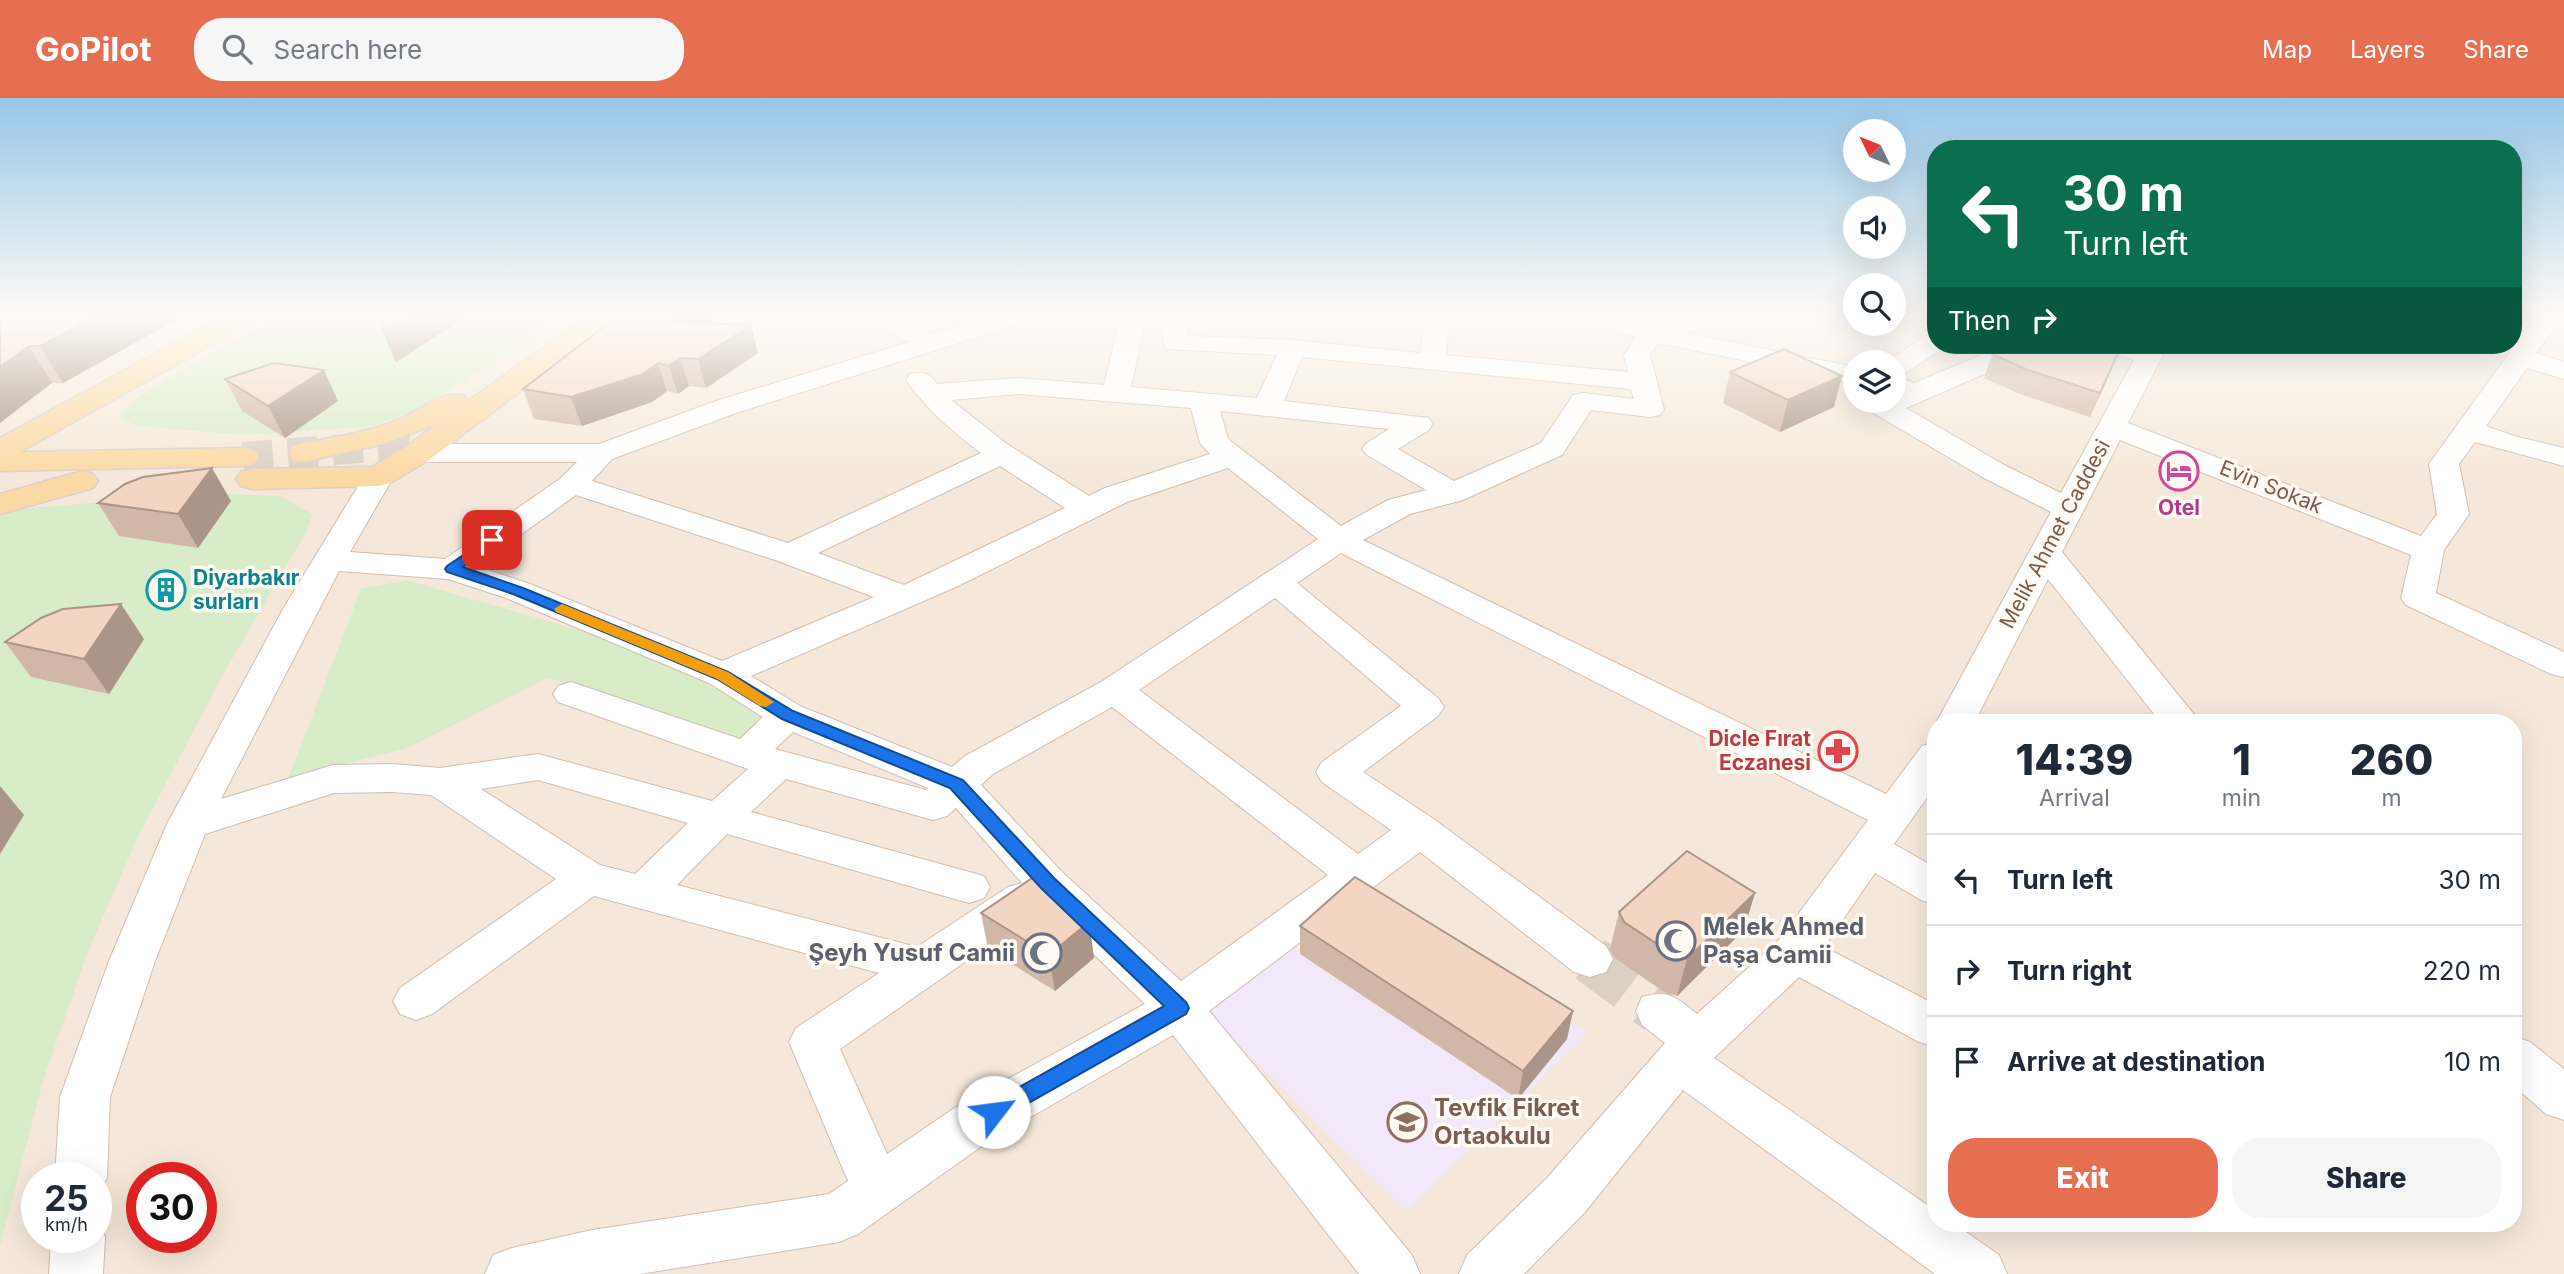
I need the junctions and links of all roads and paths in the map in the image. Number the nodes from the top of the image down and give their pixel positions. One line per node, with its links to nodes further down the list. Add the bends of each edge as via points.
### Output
1 (116, 371): 24 (main road)
2 (145, 371): 21 (main road)
3 (499, 371): 26 (main road, via 414,424)
4 (528, 371): 27 (main road)
5 (843, 371): 28 (street, via 726,407)
6 (923, 371): 16 (street)
7 (1121, 371): 17 (street)
8 (1283, 371): 19 (street)
9 (1526, 371): 14 (street)
10 (1641, 371): 14 (street)
11 (1955, 371): 15 (street)
12 (2141, 371): 22 (street, Melik Ahmet Caddesi)
13 (2511, 371): 23 (street)
14 (1644, 382): 39 (street, via 1650,409 1583,401 1552,449)
15 (1906, 388)
16 (929, 393): 17 (street, via 1019,386); 29 (street, via 958,421)
17 (1116, 393): 18 (street)
18 (1203, 401): 19 (street); 30 (street, via 1215,443)
19 (1267, 408): 39 (street, via 1419,424 1377,449)
20 (1894, 413): 42 (street)
21 (59, 419): 25 (main road); 32 (main road, via 63,438 79,450)
22 (2112, 428): 42 (street, Melik Ahmet Caddesi); 44 (street, Evin Sokak, via 2215,464)
23 (2469, 430): 31 (street); 44 (street, via 2444,464 2453,514)
24 (0, 434)
25 (0, 451)
26 (304, 453)
27 (418, 453): 28 (street); 35 (main road)
28 (603, 453): 38 (street)
29 (1004, 453): 41 (street); 46 (street)
30 (1233, 456): 41 (street); 43 (street)
31 (2564, 457)
32 (108, 460): 33 (main road); 34 (main road)
33 (0, 462)
34 (239, 472): 35 (main road); 36 (main road)
35 (379, 476): 47 (street)
36 (82, 481): 37 (main road); 40 (main road)
37 (0, 482)
38 (572, 484): 46 (street); 48 (street)
39 (1452, 493): 43 (street, via 1398,508)
40 (0, 504)
41 (1087, 509): 50 (street)
42 (2069, 509): 45 (street, Melik Ahmet Caddesi)
43 (1339, 540): 49 (street); 65 (street)
44 (2428, 550): 51 (street, via 2418,598)
45 (2045, 553): 55 (street, Melik Ahmet Caddesi); 56 (street)
46 (790, 554): 50 (street)
47 (328, 559): 48 (street); 63 (street)
48 (452, 569): 52 (street, via 518,591)
49 (1276, 582): 53 (street); 64 (street, via 1425,707 1336,772)
50 (905, 597): 52 (street)
51 (2564, 666)
52 (722, 675): 57 (street)
53 (1114, 690): 61 (street, via 979,765); 66 (street)
54 (571, 694): 58 (street)
55 (1960, 714)
56 (2175, 714)
57 (787, 715): 58 (street); 61 (street)
58 (762, 760): 61 (street, via 933,806); 62 (street)
59 (1927, 768): 65 (street)
60 (440, 782): 62 (street, via 538,767); 63 (street, via 333,779); 67 (street)
61 (957, 784): 69 (street)
62 (718, 818): 70 (street); 71 (street)
63 (188, 824): 82 (street, via 132,961 85,1097)
64 (1420, 830): 66 (street); 73 (street)
65 (1881, 832): 68 (street); 72 (street)
66 (1357, 875): 76 (street)
67 (587, 878): 71 (street); 75 (street)
68 (1927, 880)
69 (1047, 883): 74 (street); 76 (street)
70 (969, 887)
71 (643, 892): 74 (street)
72 (1795, 953): 78 (street); 79 (street)
73 (1590, 959)
74 (923, 967): 83 (street, via 813,1042)
75 (416, 1001)
76 (1179, 1008): 83 (street, via 971,1125); 87 (street)
77 (1659, 1011): 79 (street)
78 (1927, 1023)
79 (1689, 1051): 88 (street, via 1566,1195); 89 (street)
80 (2522, 1066): 81 (street)
81 (2564, 1099)
82 (82, 1162)
83 (878, 1191): 86 (street, via 839,1217 592,1256)
84 (77, 1253): 85 (street)
85 (76, 1274)
86 (512, 1274)
87 (1393, 1274)
88 (1486, 1274)
89 (1980, 1274)

